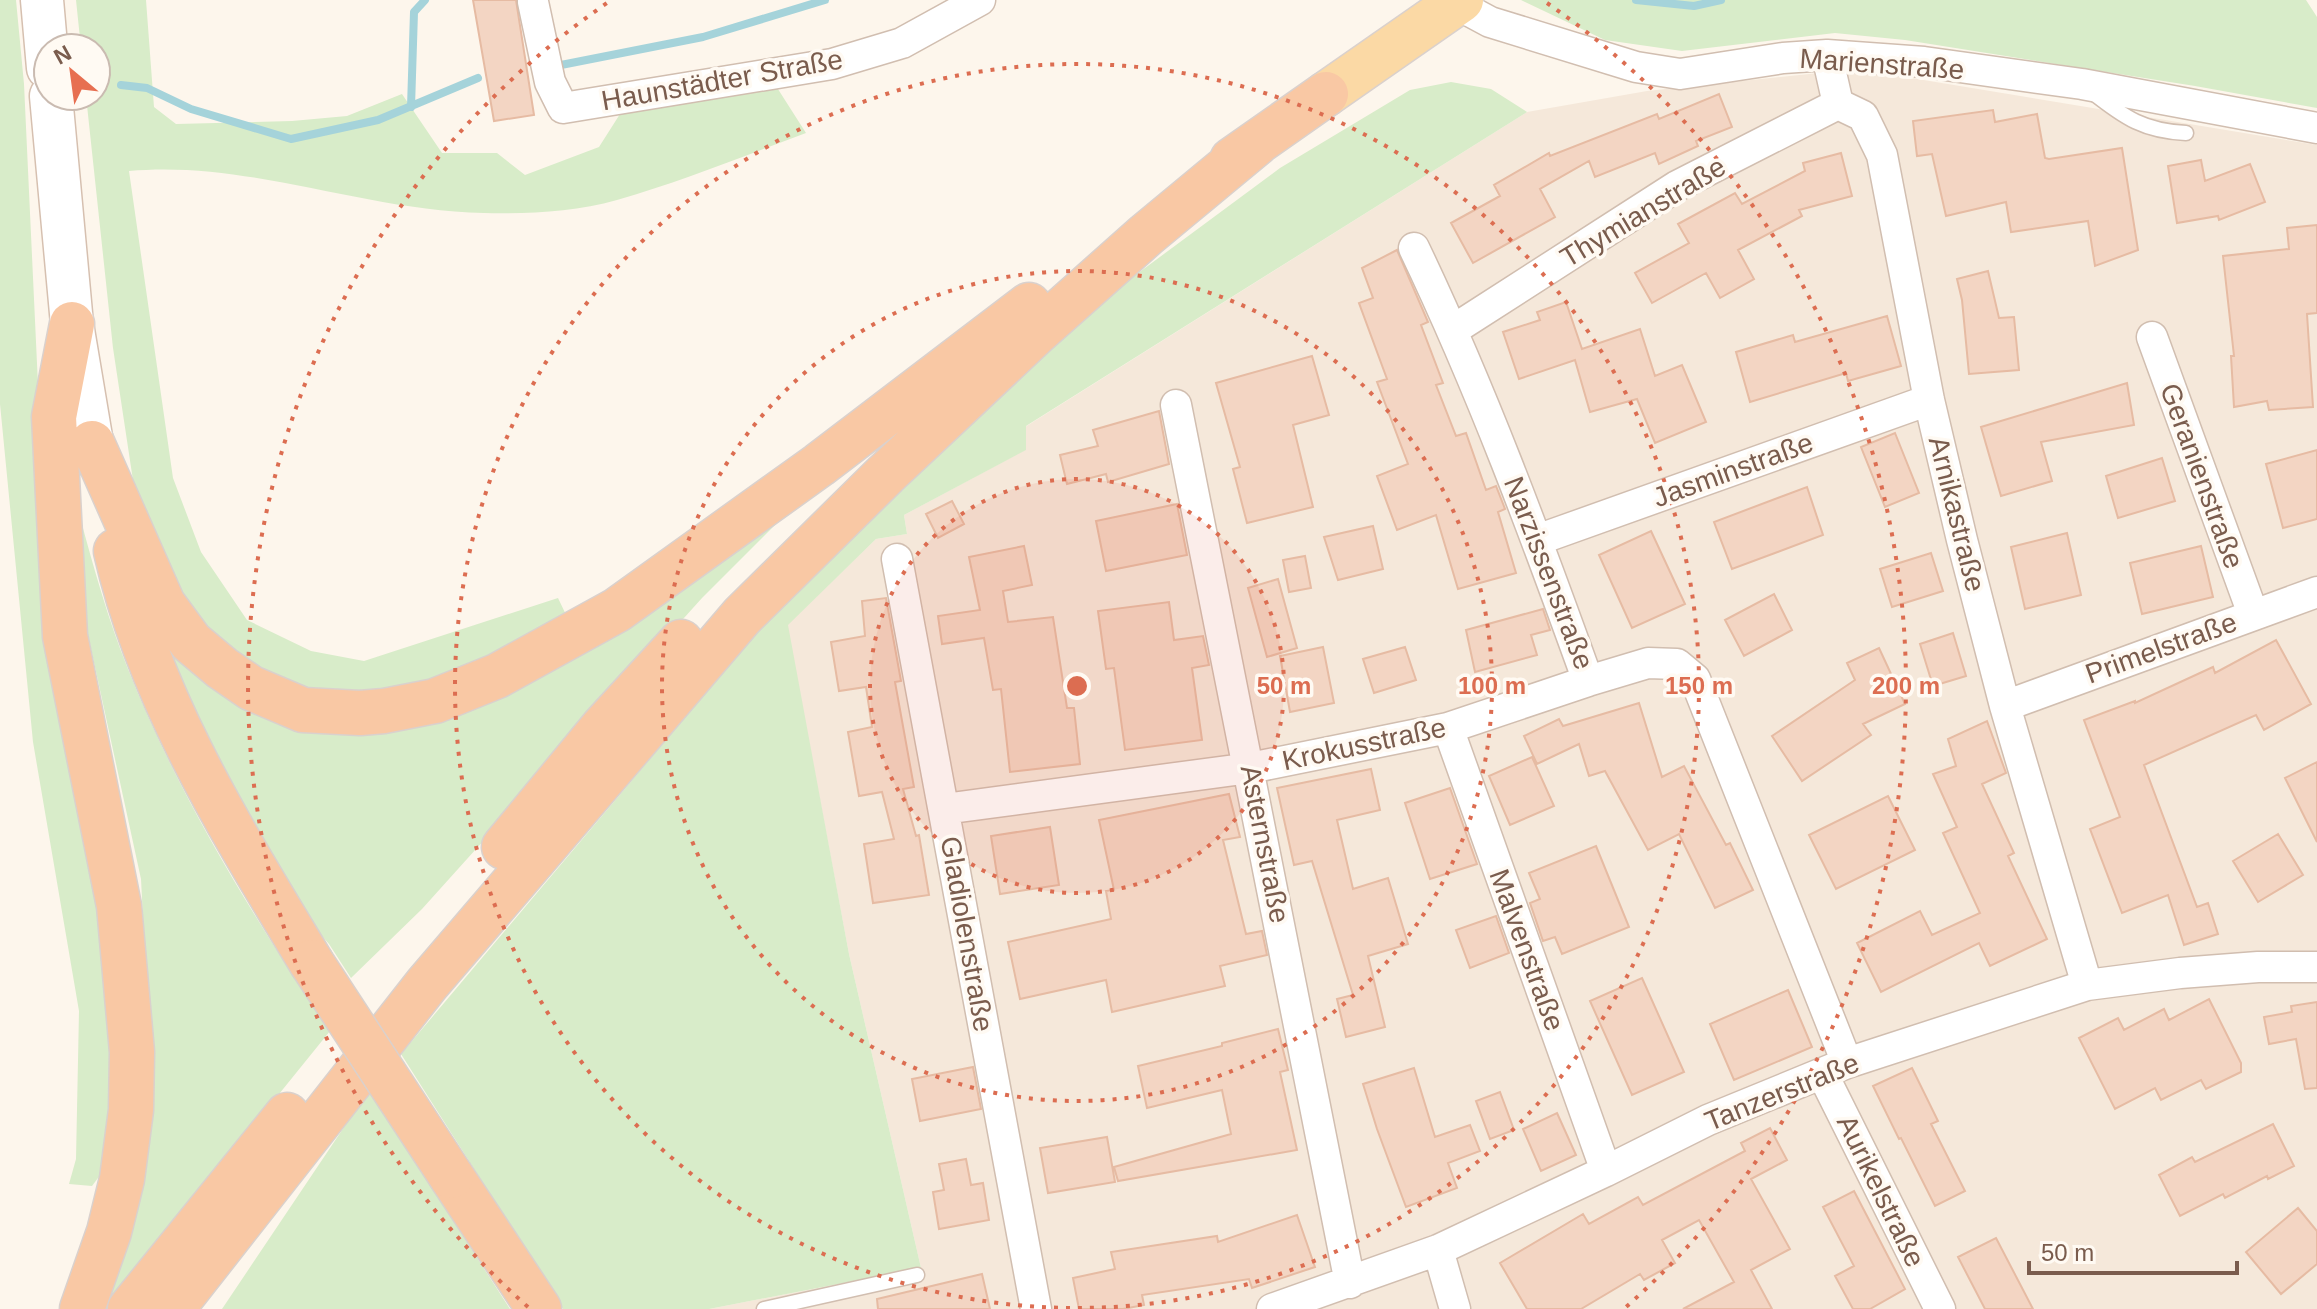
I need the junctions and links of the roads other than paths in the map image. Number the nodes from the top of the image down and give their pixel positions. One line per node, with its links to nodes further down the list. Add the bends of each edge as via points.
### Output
1 (42, 0): 5 (main road)
2 (980, 0): 4 (street, Haunstädter Straße, via 902,43 832,64 563,108 550,82)
3 (1455, 1): 6 (street, Marienstraße, via 1490,22 1636,67 1680,74); 8 (main road)
4 (533, 2)
5 (45, 32)
6 (1827, 55): 7 (street, Marienstraße, via 1924,62); 9 (street)
7 (2082, 84): 11 (street, Marienstraße); 12 (lane, via 2114,110 2156,131)
8 (1326, 94): 13 (highway)
9 (1838, 104): 17 (street, Thymianstraße, via 1677,186); 19 (street, Arnikastraße, via 1863,116 1882,155)
10 (52, 112): 16 (main road)
11 (2317, 128)
12 (2186, 133)
13 (1257, 143): 15 (highway); 35 (highway, via 1037,332 742,616 427,984)
14 (1414, 248): 17 (street, Narzissenstraße)
15 (1024, 309): 21 (highway, via 617,610 497,676 435,701 384,711 303,710 251,688 191,642 163,604); 40 (highway, via 740,581 603,727)
16 (72, 324): 21 (main road); 39 (highway, via 54,417 65,636 119,906 132,1052 122,1179)
17 (1453, 330): 22 (street, Narzissenstraße)
18 (2152, 337): 25 (street, Geranienstraße)
19 (1929, 400): 22 (street, Jasminstraße); 27 (street, Arnikastraße)
20 (1176, 405): 29 (street, Asternstraße)
21 (92, 443): 43 (highway, bridge, via 125,590 175,723 311,962)
22 (1537, 540): 26 (street, Narzissenstraße)
23 (897, 559): 30 (street, Gladiolenstraße)
24 (2317, 592): 25 (street, Primelstraße)
25 (2253, 614): 27 (street, Primelstraße)
26 (1588, 681): 28 (street, Krokusstraße); 33 (street, Narzissenstraße, via 1648,663 1677,664 1695,679)
27 (2005, 706): 32 (street, Arnikastraße)
28 (1448, 728): 29 (street, Krokusstraße); 34 (street, Malvenstraße)
29 (1250, 768): 30 (street, Krokusstraße); 38 (street, Asternstraße)
30 (944, 809): 45 (street, Gladiolenstraße)
31 (2317, 967): 32 (street, Tanzerstraße, via 2180,973)
32 (2087, 985): 33 (street, Tanzerstraße)
33 (1835, 1068): 34 (street, Tanzerstraße, via 1708,1120); 48 (street, Aurikelstraße)
34 (1606, 1171): 36 (street, Tanzerstraße)
35 (260, 1197): 41 (highway); 42 (highway)
36 (1438, 1250): 38 (street, Tanzerstraße); 47 (street)
37 (917, 1275): 44 (lane)
38 (1350, 1283): 46 (street, Tanzerstraße)
39 (82, 1309)
40 (130, 1309)
41 (172, 1309)
42 (205, 1309)
43 (539, 1309)
44 (764, 1309)
45 (1036, 1309)
46 (1272, 1309)
47 (1455, 1309)
48 (1940, 1309)

